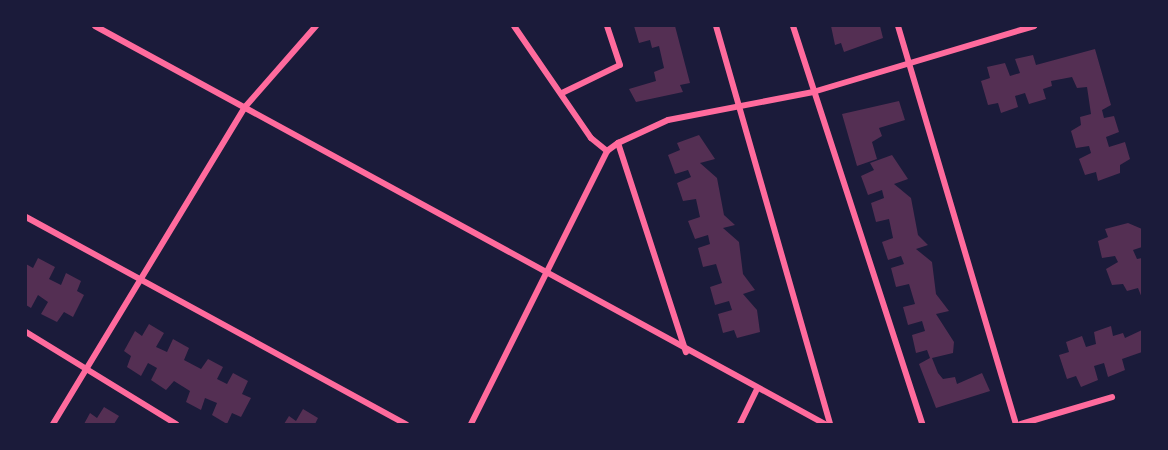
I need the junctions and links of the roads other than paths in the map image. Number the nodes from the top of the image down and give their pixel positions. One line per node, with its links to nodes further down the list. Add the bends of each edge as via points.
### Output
1 (94, 26): 13 (street)
2 (316, 26): 13 (street)
3 (514, 26): 11 (street)
4 (607, 26): 11 (street, via 620,65)
5 (716, 26): 12 (street)
6 (793, 26): 10 (street)
7 (898, 26): 9 (street)
8 (1034, 26): 9 (street)
9 (909, 61): 10 (street); 32 (street)
10 (813, 92): 12 (street); 31 (street)
11 (562, 93): 15 (street, via 591,138)
12 (739, 105): 14 (street, via 668,120); 30 (street)
13 (245, 107): 17 (street); 18 (street)
14 (618, 143): 15 (street); 20 (street)
15 (607, 151): 17 (street)
16 (26, 217): 18 (street)
17 (550, 274): 20 (street); 27 (street)
18 (138, 282): 21 (street); 26 (street)
19 (26, 332): 21 (street, via 77,359)
20 (687, 353): 22 (street)
21 (83, 371): 24 (street); 25 (street)
22 (756, 391): 28 (street); 29 (street)
23 (1112, 397): 33 (street)
24 (53, 424)
25 (176, 424)
26 (406, 424)
27 (471, 424)
28 (740, 424)
29 (825, 424)
30 (830, 424)
31 (922, 424)
32 (1016, 424)
33 (1022, 424)

